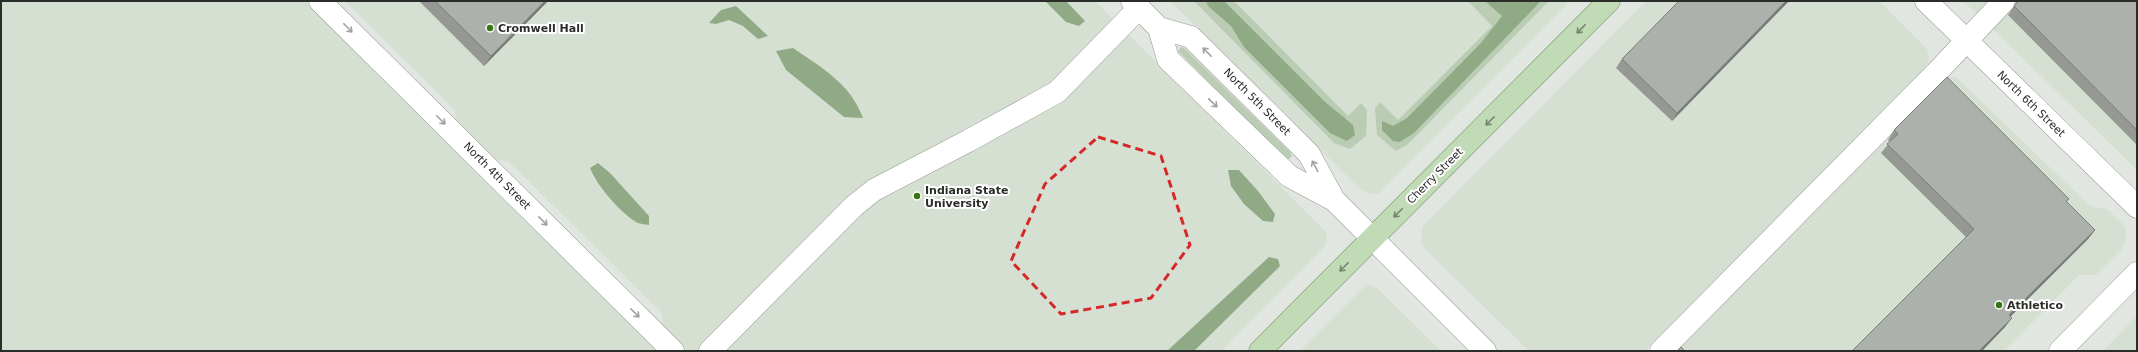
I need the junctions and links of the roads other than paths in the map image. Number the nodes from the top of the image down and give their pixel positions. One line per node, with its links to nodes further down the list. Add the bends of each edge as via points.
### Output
1 (320, 1): 12 (street, North 4th Street, one-way to 12)
2 (1609, 1): 10 (main road, Cherry Street, one-way to 10)
3 (1926, 1): 7 (street, North 6th Street)
4 (2004, 1): 7 (street)
5 (1136, 5): 6 (street, North 5th Street); 13 (street, via 1057,92 874,190 848,211)
6 (1159, 28): 8 (street, North 5th Street, one-way to 8, via 1168,59 1289,176); 8 (street, North 5th Street, one-way to 6, via 1309,154 1191,36)
7 (1967, 41): 9 (street, North 6th Street); 16 (street)
8 (1334, 200): 10 (street, North 5th Street)
9 (2137, 207)
10 (1372, 239): 14 (main road, Cherry Street, one-way to 14); 15 (street, North 5th Street)
11 (2137, 273): 17 (street)
12 (673, 351)
13 (710, 351)
14 (1260, 351)
15 (1485, 351)
16 (1661, 351)
17 (2060, 351)

